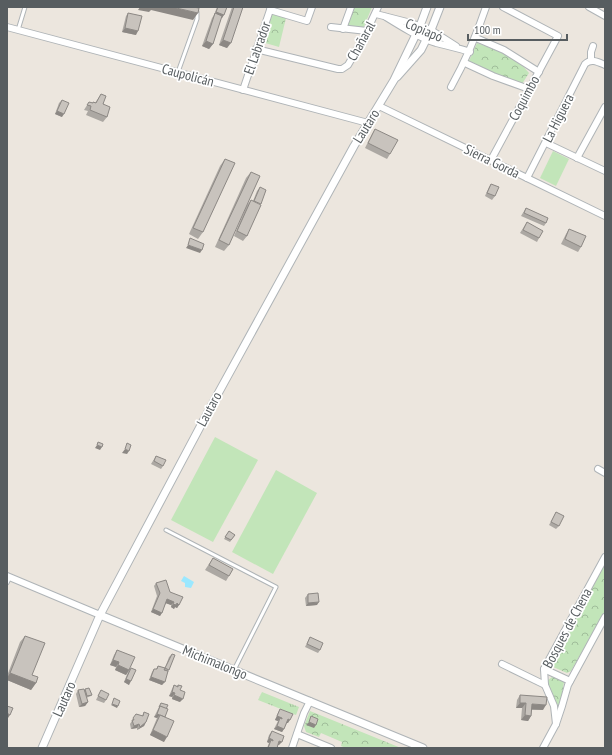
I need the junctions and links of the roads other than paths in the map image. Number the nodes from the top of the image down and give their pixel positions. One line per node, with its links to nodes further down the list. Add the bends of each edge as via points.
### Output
1 (25, 7): 19 (lane)
2 (195, 7): 32 (lane, via 197,19)
3 (312, 7): 11 (street, via 308,21)
4 (350, 7): 18 (street)
5 (378, 7): 12 (street, Chañaral)
6 (427, 7): 15 (street, Lautaro)
7 (440, 7): 20 (street, Lautaro)
8 (486, 7): 23 (street)
9 (503, 7): 33 (street, Coquimbo, via 558,36)
10 (589, 7): 13 (street)
11 (271, 9): 27 (street, El Labrador)
12 (376, 14): 14 (street, Copiapó); 21 (street, Chañaral)
13 (605, 16)
14 (386, 17): 15 (street, Copiapó); 22 (street, Copiapó)
15 (420, 26): 20 (street, Copiapó); 22 (street, Lautaro)
16 (7, 27): 19 (street, Caupolicán)
17 (331, 28): 18 (street)
18 (343, 29): 21 (street)
19 (18, 30): 32 (street, Caupolicán)
20 (431, 30): 24 (street, Lautaro); 26 (street, Copiapó)
21 (367, 31): 27 (street, Chañaral, via 348,65 342,69)
22 (416, 34): 24 (street, Copiapó); 34 (street, Lautaro)
23 (476, 38): 28 (street); 33 (street, via 511,54)
24 (427, 39): 26 (street, Copiapó); 34 (street, Lautaro, via 417,56)
25 (593, 46): 29 (street)
26 (459, 48): 28 (street, Copiapó)
27 (256, 49): 37 (street, El Labrador)
28 (470, 52): 30 (street)
29 (591, 61): 31 (street); 41 (street, La Higuera, via 585,64)
30 (464, 63): 35 (street); 36 (street)
31 (605, 65)
32 (178, 72): 37 (street, Caupolicán)
33 (538, 72): 36 (street, Coquimbo)
34 (394, 80): 38 (street, Lautaro)
35 (451, 87)
36 (529, 89): 43 (street, Coquimbo)
37 (243, 90): 40 (street, Caupolicán)
38 (379, 106): 40 (street, Lautaro); 43 (street, Sierra Gorda)
39 (605, 107): 42 (street)
40 (368, 122): 52 (street, Lautaro, via 212,403)
41 (546, 143): 42 (street); 45 (street, La Higuera)
42 (577, 158): 44 (street)
43 (491, 160): 45 (street, Sierra Gorda)
44 (605, 171)
45 (527, 178): 46 (street, Sierra Gorda)
46 (605, 216)
47 (598, 469): 48 (street)
48 (605, 473)
49 (166, 530): 56 (lane, via 276,587)
50 (605, 557): 55 (street, Bosques de Chena)
51 (8, 579): 52 (street, Michimalongo)
52 (100, 615): 56 (street, Michimalongo); 62 (street, Lautaro)
53 (605, 617): 57 (street, Bosques de Chena)
54 (502, 664): 58 (street)
55 (544, 669): 57 (street); 58 (street, Bosques de Chena)
56 (234, 670): 59 (street, Michimalongo)
57 (570, 681): 60 (street, Bosques de Chena)
58 (545, 686): 60 (street, Bosques de Chena, via 554,706)
59 (310, 701): 61 (street); 65 (street, Michimalongo)
60 (556, 724): 66 (street, Bosques de Chena)
61 (297, 734): 63 (street); 64 (street)
62 (42, 748)
63 (292, 748)
64 (331, 748)
65 (423, 748)
66 (543, 748)

